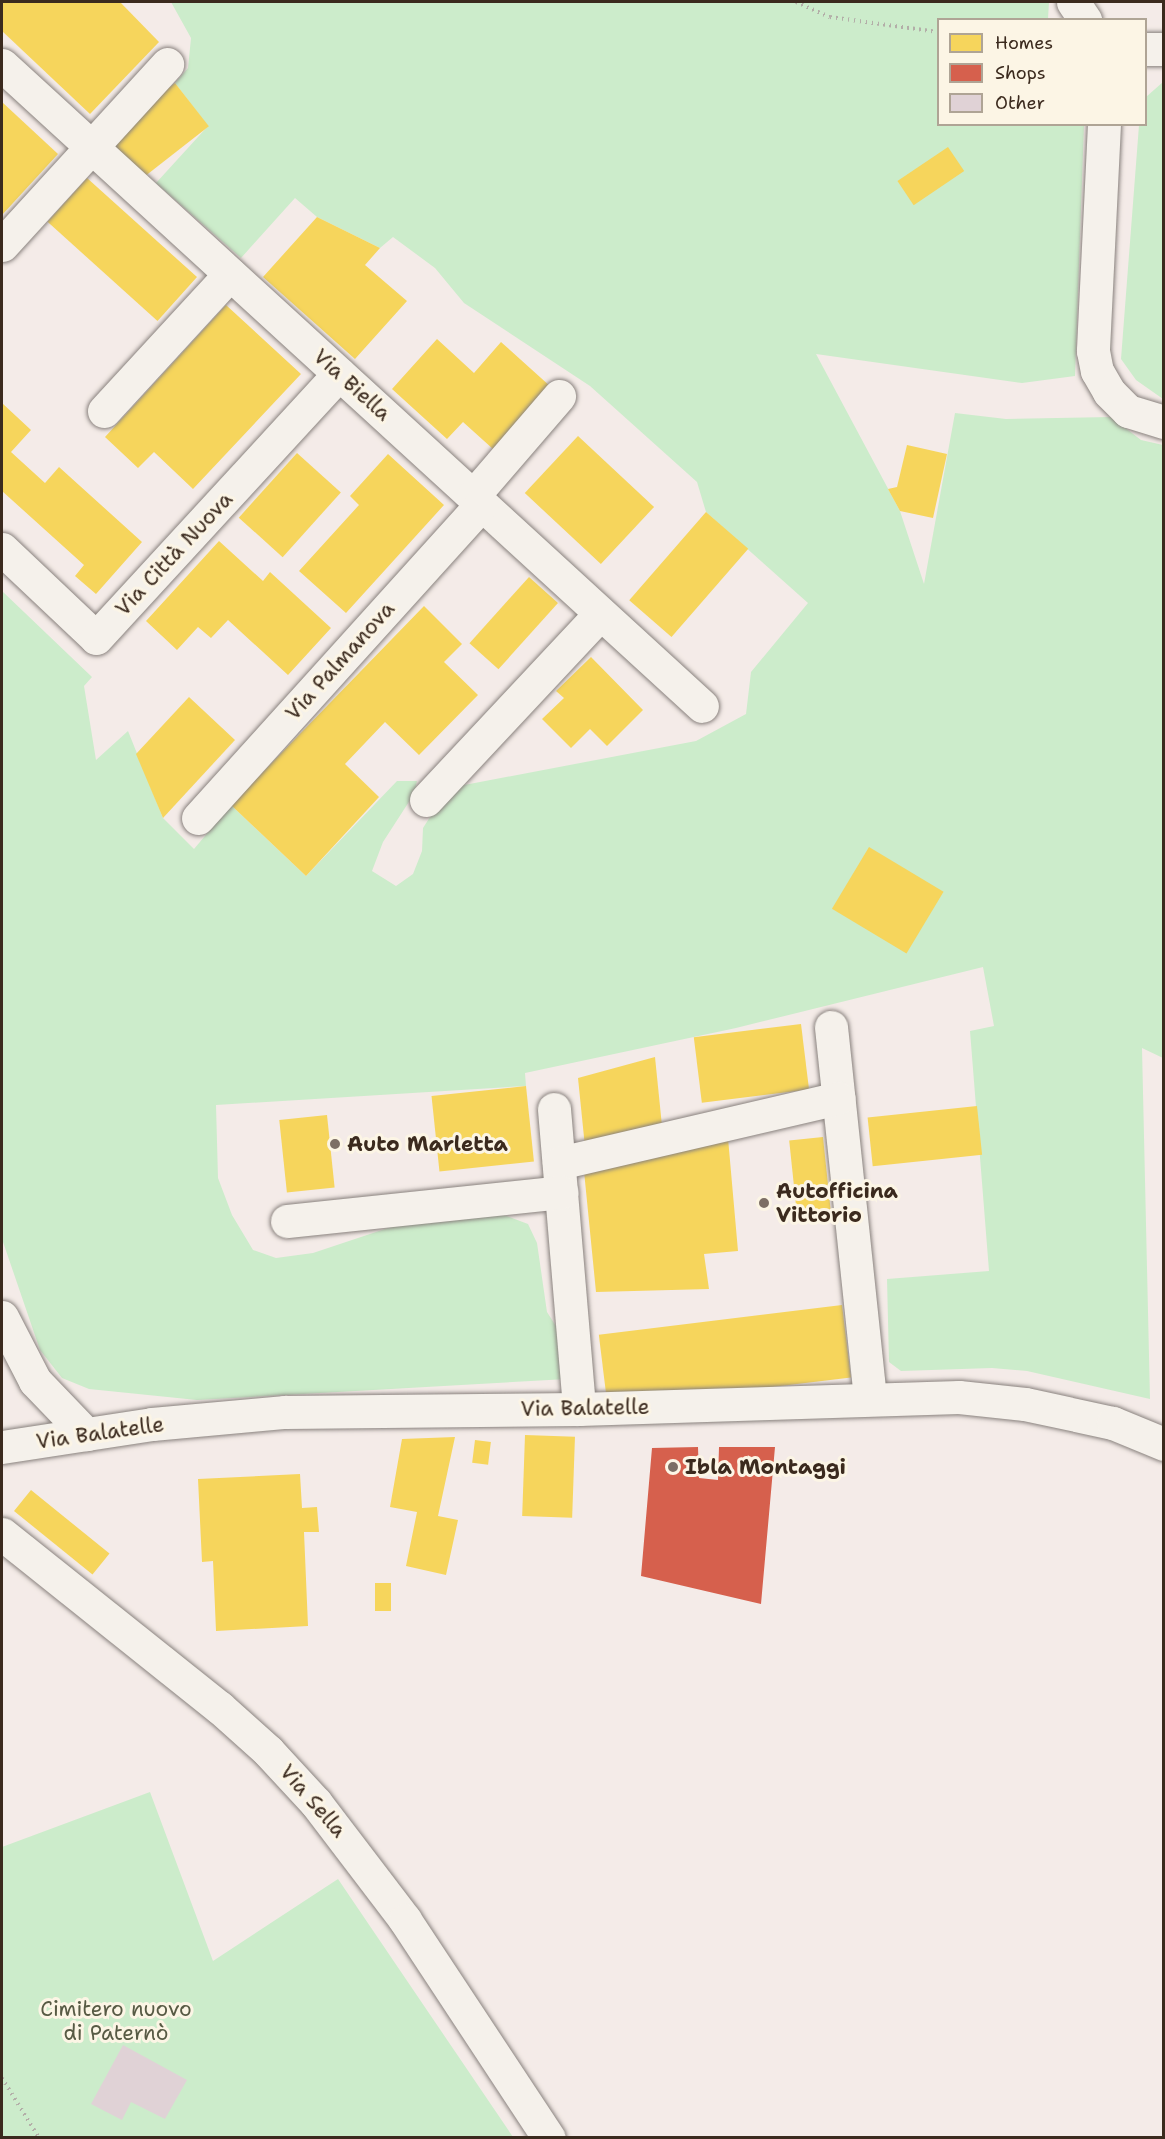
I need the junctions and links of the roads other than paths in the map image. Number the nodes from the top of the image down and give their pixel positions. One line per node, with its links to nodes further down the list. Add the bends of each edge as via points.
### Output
1 (1074, 2): 2 (street)
2 (1084, 18)
3 (1147, 49): 4 (street)
4 (1164, 50)
5 (167, 64): 8 (street)
6 (2, 65): 8 (street, Via Biella)
7 (1104, 126): 14 (street, via 1093,351 1097,371 1109,392 1128,411)
8 (90, 146): 9 (street); 10 (street, Via Biella)
9 (2, 245)
10 (230, 274): 11 (street, Via Biella); 13 (street)
11 (339, 374): 15 (street, Via Biella); 16 (street, Via Città Nuova, via 96,638)
12 (559, 396): 15 (street, Via Palmanova)
13 (104, 411)
14 (1164, 422)
15 (477, 500): 17 (street, Via Biella); 20 (street, Via Palmanova)
16 (2, 549)
17 (600, 614): 18 (street, Via Biella); 19 (street)
18 (702, 706)
19 (426, 800)
20 (198, 818)
21 (831, 1027): 22 (street)
22 (839, 1098): 24 (street); 27 (street)
23 (554, 1109): 24 (street)
24 (560, 1178): 25 (street); 28 (street)
25 (287, 1221)
26 (2, 1317): 29 (street, via 35,1381)
27 (870, 1399): 28 (street, Via Balatelle); 30 (street, Via Balatelle, via 959,1397 1026,1404 1113,1423)
28 (579, 1409): 29 (street, Via Balatelle, via 285,1412)
29 (86, 1434): 31 (street, Via Balatelle)
30 (1164, 1444)
31 (2, 1447)
32 (2, 1534): 33 (street, Via Sella, via 219,1707 268,1751 316,1803 405,1920)
33 (549, 2138)

